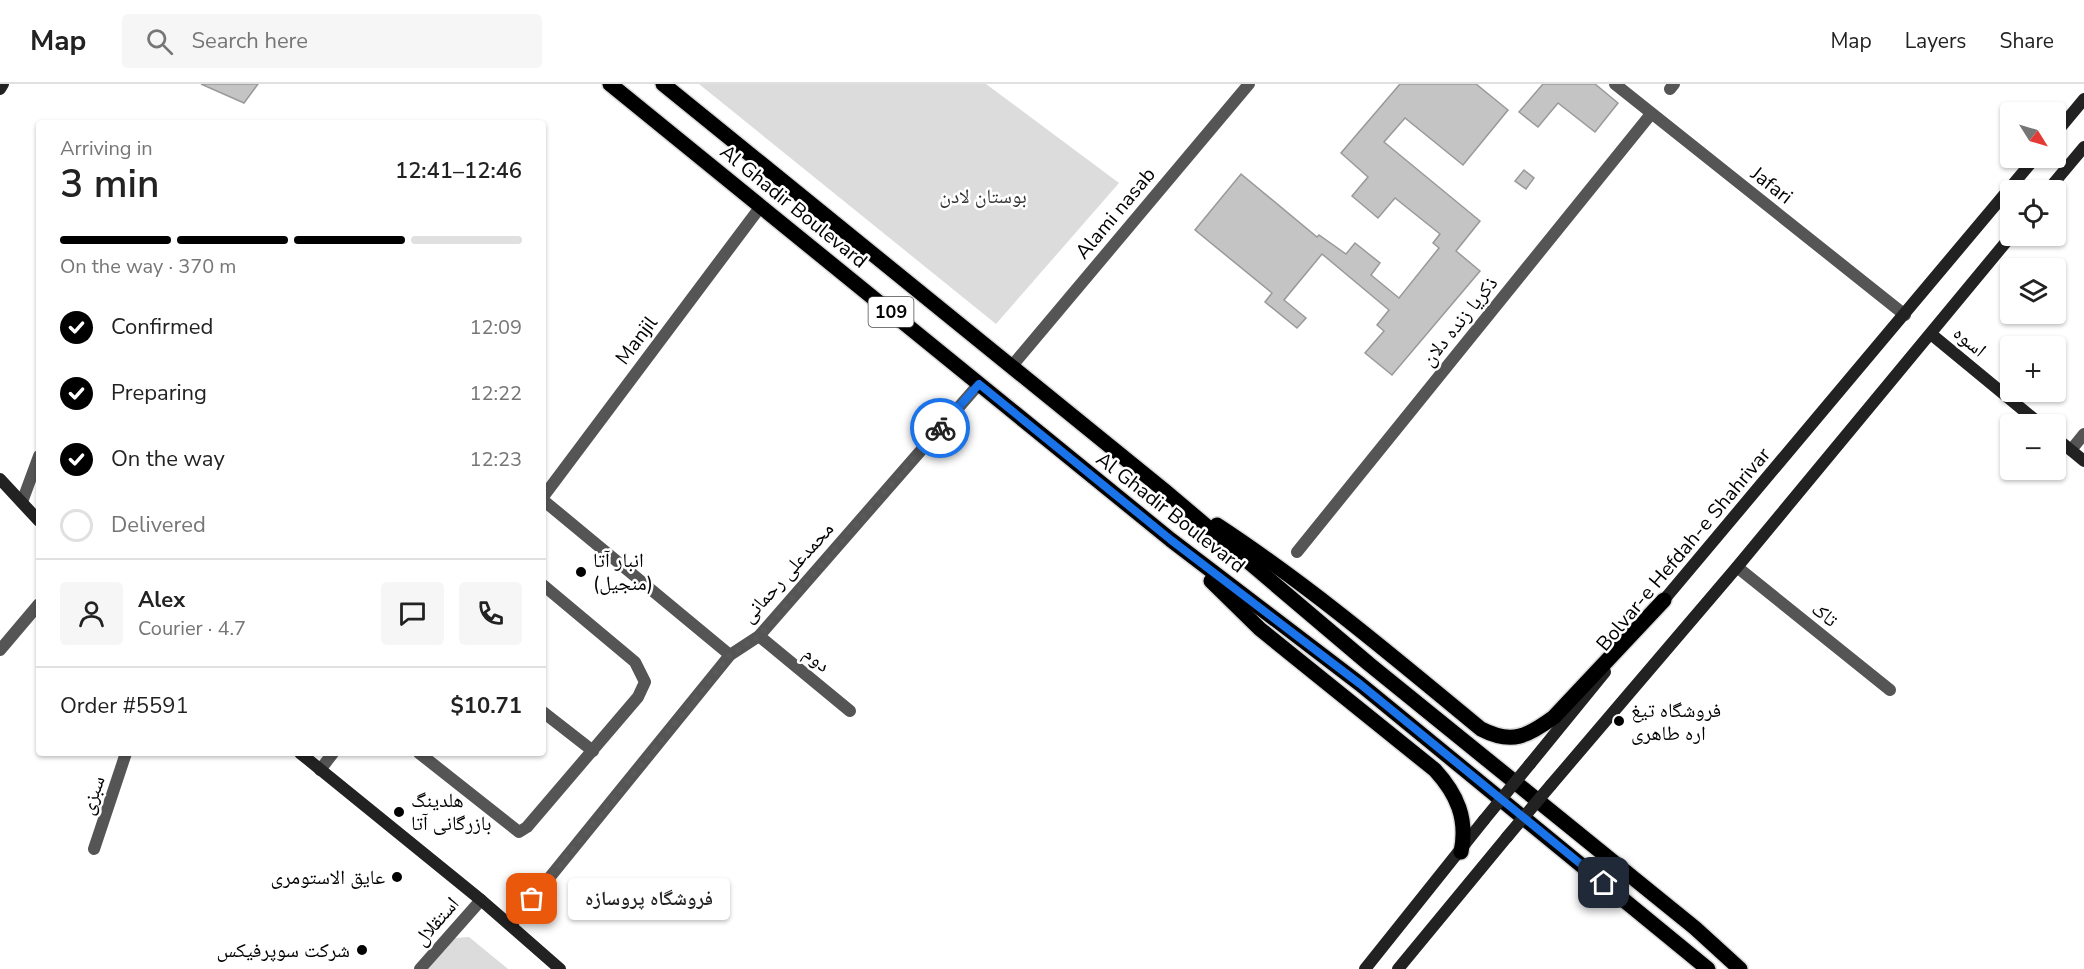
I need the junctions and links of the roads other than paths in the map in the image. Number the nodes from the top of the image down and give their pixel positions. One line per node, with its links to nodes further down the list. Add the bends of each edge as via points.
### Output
1 (3, 84): 6 (main road)
2 (610, 84): 13 (main road, Al Ghadir Boulevard / 109)
3 (1249, 84): 17 (street, Alami nasab)
4 (1615, 84): 8 (street, Jafari)
5 (666, 86): 17 (main road, Al Ghadir Boulevard / 109)
6 (0, 89)
7 (2084, 99): 9 (main road)
8 (1651, 114): 15 (street, Jafari); 32 (street, ذکریا زنده دلان)
9 (2066, 121)
10 (2084, 147): 12 (main road)
11 (2027, 168): 15 (main road, Bolvar-e Hefdah-e Shahrivar)
12 (2056, 180)
13 (761, 206): 18 (main road, Al Ghadir Boulevard / 109); 27 (street, Manjil)
14 (2004, 246): 16 (main road)
15 (1905, 315): 35 (main road, Bolvar-e Hefdah-e Shahrivar)
16 (1931, 334): 19 (main road, اسوه); 33 (main road)
17 (1011, 367): 26 (main road, Al Ghadir Boulevard / 109)
18 (979, 384): 31 (main road, Al Ghadir Boulevard / 109); 37 (street, محمدعلی رحمانی)
19 (2028, 414)
20 (2084, 434): 22 (street)
21 (2066, 446): 22 (main road)
22 (2071, 450): 23 (main road)
23 (2084, 461)
24 (36, 464): 28 (street)
25 (0, 479): 28 (main road)
26 (1165, 491): 35 (main road, via 1267,557 1481,729 1498,737 1533,733 1554,717); 58 (main road, Al Ghadir Boulevard / 109)
27 (546, 495)
28 (22, 502): 30 (main road)
29 (546, 502): 39 (street, Manjil)
30 (36, 517)
31 (1171, 540): 50 (main road, via 1260,629 1450,786 1463,819); 57 (main road, Al Ghadir Boulevard / 109, via 1360,684)
32 (1297, 552)
33 (1737, 567): 40 (street, تاک); 56 (main road, bridge)
34 (546, 588): 43 (street, via 635,662 644,674 638,697)
35 (1664, 600): 50 (main road, Bolvar-e Hefdah-e Shahrivar, bridge)
36 (36, 608): 38 (street)
37 (759, 636): 39 (street, محمدعلی رحمانی); 41 (street, دوم)
38 (0, 650)
39 (730, 655): 52 (street, محمدعلی رحمانی)
40 (1890, 690)
41 (850, 711)
42 (546, 714): 43 (street)
43 (593, 751): 47 (street, via 528,827 519,832)
44 (125, 756): 49 (street, سبزی)
45 (304, 756): 48 (main road)
46 (331, 756): 48 (street)
47 (423, 756)
48 (320, 770): 51 (main road)
49 (94, 849)
50 (1461, 852): 55 (main road, Bolvar-e Hefdah-e Shahrivar)
51 (481, 900): 52 (main road); 53 (street, استقلال)
52 (511, 925): 54 (main road)
53 (420, 969)
54 (560, 969)
55 (1365, 969)
56 (1398, 969)
57 (1708, 969)
58 (1740, 969)

